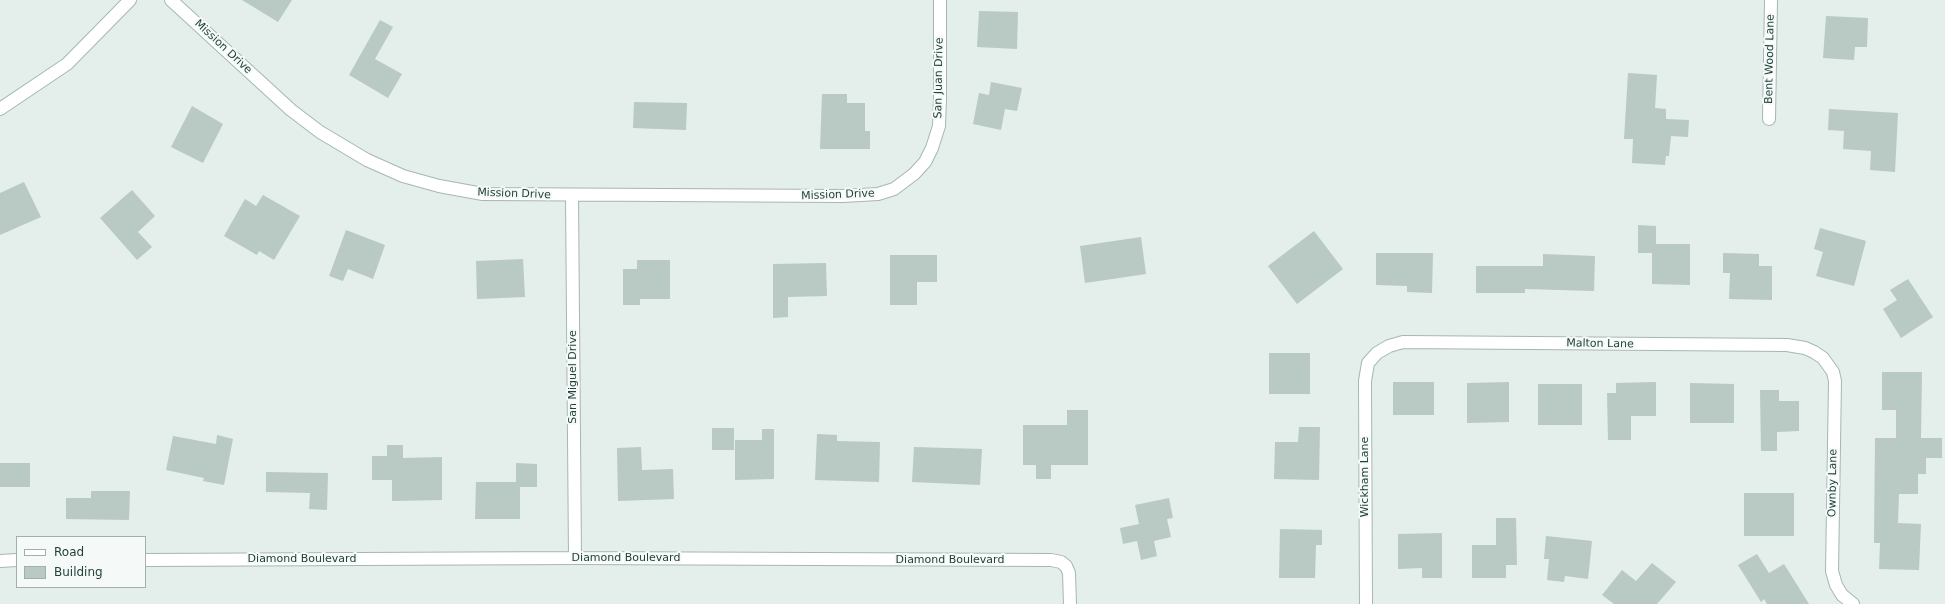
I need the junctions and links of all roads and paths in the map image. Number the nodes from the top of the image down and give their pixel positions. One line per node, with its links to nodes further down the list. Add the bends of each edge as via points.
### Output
1 (130, 0): 5 (street, via 67,64)
2 (171, 0): 8 (street, Mission Drive, via 291,110 320,132 367,160 403,176 483,194)
3 (940, 0): 7 (street, San Juan Drive, via 939,126 925,162)
4 (1771, 0): 6 (street, Bent Wood Lane)
5 (0, 109)
6 (1769, 119)
7 (914, 174): 8 (street, Mission Drive, via 894,189 878,194)
8 (572, 196): 11 (street, San Miguel Drive)
9 (1377, 353): 10 (street, Malton Lane, via 1403,342 1787,345 1805,348); 16 (street, Wickham Lane, via 1368,363 1364,381)
10 (1823, 358): 17 (street, Ownby Lane, via 1833,372 1835,381 1832,571 1842,595)
11 (574, 558): 13 (street, Diamond Boulevard); 15 (street, Diamond Boulevard, via 1051,560 1066,566 1069,573)
12 (16, 560): 14 (street)
13 (146, 560)
14 (0, 561)
15 (1070, 604)
16 (1366, 604)
17 (1853, 604)

